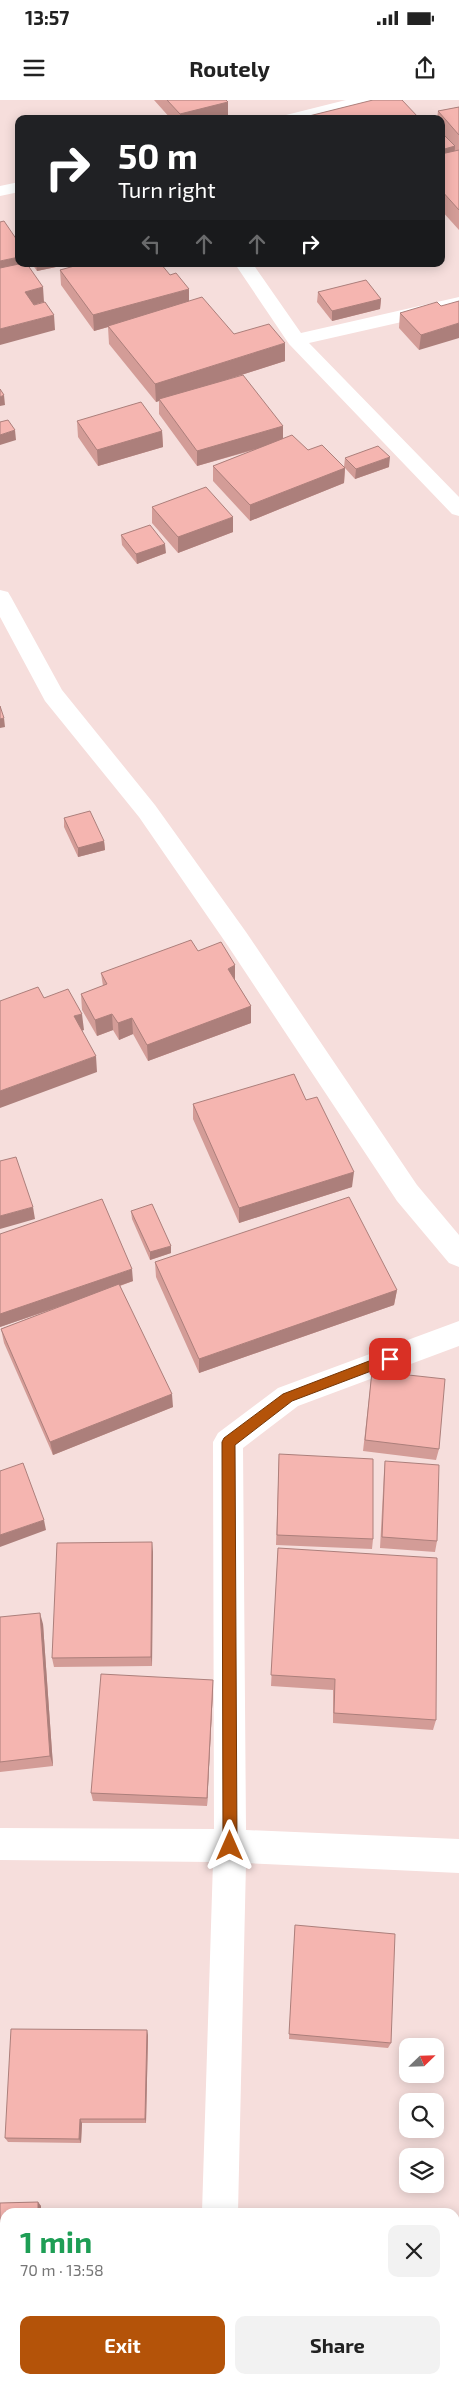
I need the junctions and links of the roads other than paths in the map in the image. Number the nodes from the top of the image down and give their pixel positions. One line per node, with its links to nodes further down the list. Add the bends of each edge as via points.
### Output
1 (366, 100): 2 (street)
2 (308, 115)
3 (15, 187): 4 (street)
4 (0, 191)
5 (246, 267): 7 (street)
6 (459, 303): 7 (street)
7 (296, 340): 8 (street)
8 (459, 509)
9 (0, 597): 10 (street, via 53,695 147,810 407,1193)
10 (459, 1256)
11 (459, 1333): 13 (street, via 288,1397 228,1442)
12 (0, 1844): 13 (street)
13 (230, 1846): 14 (street); 15 (street)
14 (459, 1856)
15 (220, 2208)

